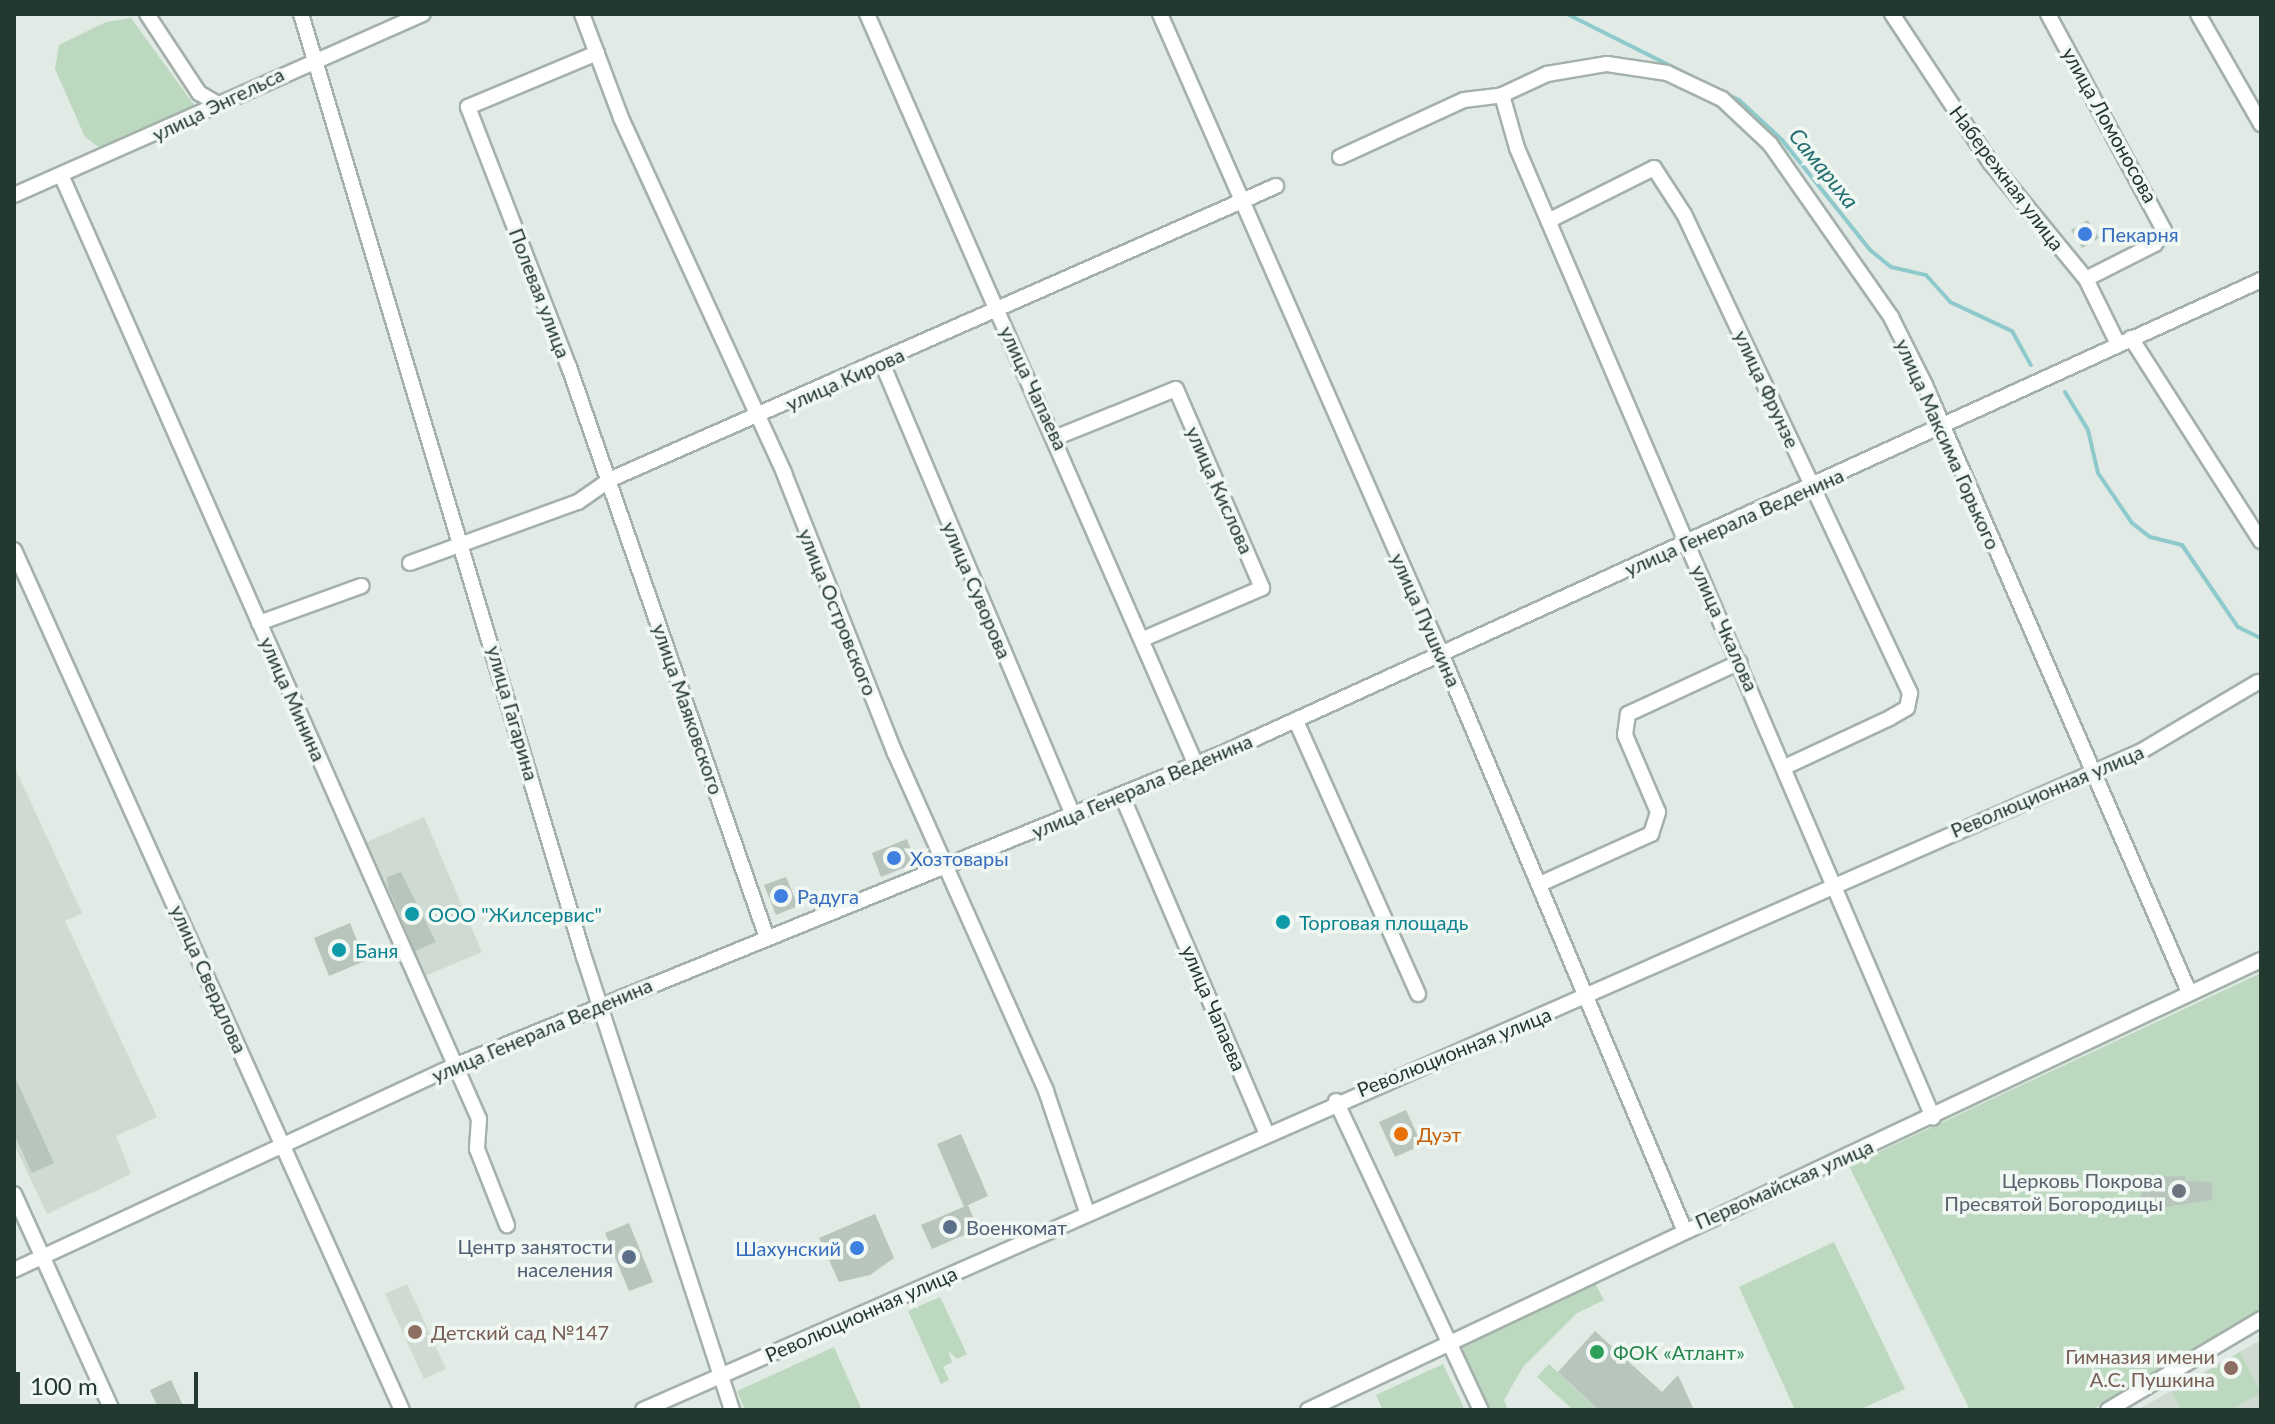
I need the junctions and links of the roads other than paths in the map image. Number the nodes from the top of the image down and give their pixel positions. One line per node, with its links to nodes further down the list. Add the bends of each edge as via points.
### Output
1 (147, 14): 13 (street, via 199,93)
2 (301, 14): 11 (street, улица Гагарина)
3 (423, 14): 11 (street, улица Энгельса)
4 (582, 14): 10 (street, улица Островского)
5 (867, 14): 23 (street, улица Чапаева)
6 (1160, 14): 19 (street, улица Пушкина)
7 (1892, 14): 21 (street, Набережная улица, via 1990,162)
8 (2048, 14): 21 (street, улица Ломоносова, via 2154,202 2163,238)
9 (2198, 14): 14 (street)
10 (597, 53): 26 (street, улица Островского); 29 (street, Полевая улица, via 468,107)
11 (318, 56): 13 (street, улица Энгельса); 33 (street, улица Гагарина)
12 (1502, 95): 15 (street, via 1464,100); 20 (street, улица Чкалова, via 1517,148); 27 (street, улица Максима Горького, via 1547,74 1607,64 1667,73 1722,99 1770,144 1891,317)
13 (216, 103): 16 (street, улица Энгельса, via 205,114)
14 (2261, 124)
15 (1340, 157)
16 (62, 177): 18 (street, улица Энгельса); 37 (street, улица Минина)
17 (1276, 186): 19 (street, улица Кирова)
18 (14, 195)
19 (1244, 201): 23 (street, улица Кирова); 39 (street, улица Пушкина)
20 (1552, 219): 30 (street, улица Фрунзе, via 1654,168 1684,214); 32 (street, улица Чкалова)
21 (2086, 279): 24 (street, Набережная улица)
22 (2261, 280): 24 (street, улица Генерала Веденина)
23 (998, 309): 25 (street, улица Кирова); 28 (street, улица Чапаева)
24 (2124, 341): 27 (street, улица Генерала Веденина); 31 (street, Набережная улица)
25 (882, 363): 26 (street, улица Кирова); 47 (street, улица Суворова)
26 (758, 417): 29 (street, улица Кирова); 48 (street, улица Островского)
27 (1943, 428): 30 (street, улица Генерала Веденина); 45 (street, улица Максима Горького)
28 (1057, 437): 38 (street, улица Чапаева); 38 (street, улица Кислова, via 1176,389 1262,588)
29 (609, 480): 33 (street, улица Кирова, via 578,502); 51 (street, улица Маяковского)
30 (1813, 486): 32 (street, улица Генерала Веденина); 44 (street, улица Фрунзе, via 1910,701 1890,718)
31 (2261, 541)
32 (1687, 543): 39 (street, улица Генерала Веденина); 40 (street, улица Чкалова)
33 (465, 548): 35 (street, улица Кирова); 56 (street, улица Гагарина)
34 (14, 550): 61 (street, улица Свердлова)
35 (410, 563)
36 (361, 586): 37 (street)
37 (259, 623): 57 (street, улица Минина)
38 (1143, 639): 43 (street, улица Чапаева)
39 (1441, 653): 42 (street, улица Генерала Веденина); 49 (street, улица Пушкина)
40 (1740, 662): 44 (street, улица Чкалова); 49 (street, via 1628,714 1625,735 1658,812 1651,834)
41 (2258, 682): 45 (street, Революционная улица, via 2140,752)
42 (1296, 721): 43 (street, улица Генерала Веденина); 54 (street)
43 (1196, 765): 46 (street, улица Генерала Веденина)
44 (1787, 766): 50 (street, улица Чкалова)
45 (2090, 770): 50 (street, Революционная улица); 53 (street, улица Максима Горького)
46 (1122, 796): 47 (street, улица Генерала Веденина); 60 (street, улица Чапаева)
47 (1073, 815): 48 (street, улица Генерала Веденина)
48 (945, 867): 51 (street, улица Генерала Веденина); 63 (street, улица Островского, via 1046,1091)
49 (1540, 884): 55 (street, улица Пушкина)
50 (1831, 887): 55 (street, Революционная улица); 59 (street, улица Чкалова)
51 (767, 938): 56 (street, улица Генерала Веденина)
52 (2261, 960): 53 (street, Первомайская улица)
53 (2189, 992): 59 (street, Первомайская улица)
54 (1418, 994)
55 (1589, 996): 58 (street, Революционная улица); 65 (street, улица Пушкина)
56 (599, 1004): 57 (street, улица Генерала Веденина); 70 (street, улица Гагарина)
57 (454, 1066): 61 (street, улица Генерала Веденина); 64 (street, улица Минина, via 479,1119 477,1149)
58 (1336, 1101): 60 (street, Революционная улица); 69 (street)
59 (1933, 1117): 65 (street, Первомайская улица)
60 (1266, 1132): 63 (street, Революционная улица)
61 (283, 1144): 66 (street, улица Генерала Веденина); 72 (street, улица Свердлова)
62 (14, 1194): 66 (street)
63 (1087, 1212): 70 (street, Революционная улица)
64 (507, 1225)
65 (1684, 1229): 69 (street, Первомайская улица)
66 (42, 1257): 67 (street, улица Генерала Веденина); 71 (street)
67 (14, 1270)
68 (2261, 1319): 77 (street)
69 (1450, 1342): 75 (street, Первомайская улица); 76 (street)
70 (719, 1377): 73 (street, Революционная улица); 74 (street, улица Гагарина)
71 (112, 1410)
72 (402, 1410)
73 (643, 1410)
74 (732, 1410)
75 (1308, 1410)
76 (1481, 1410)
77 (2108, 1410)

